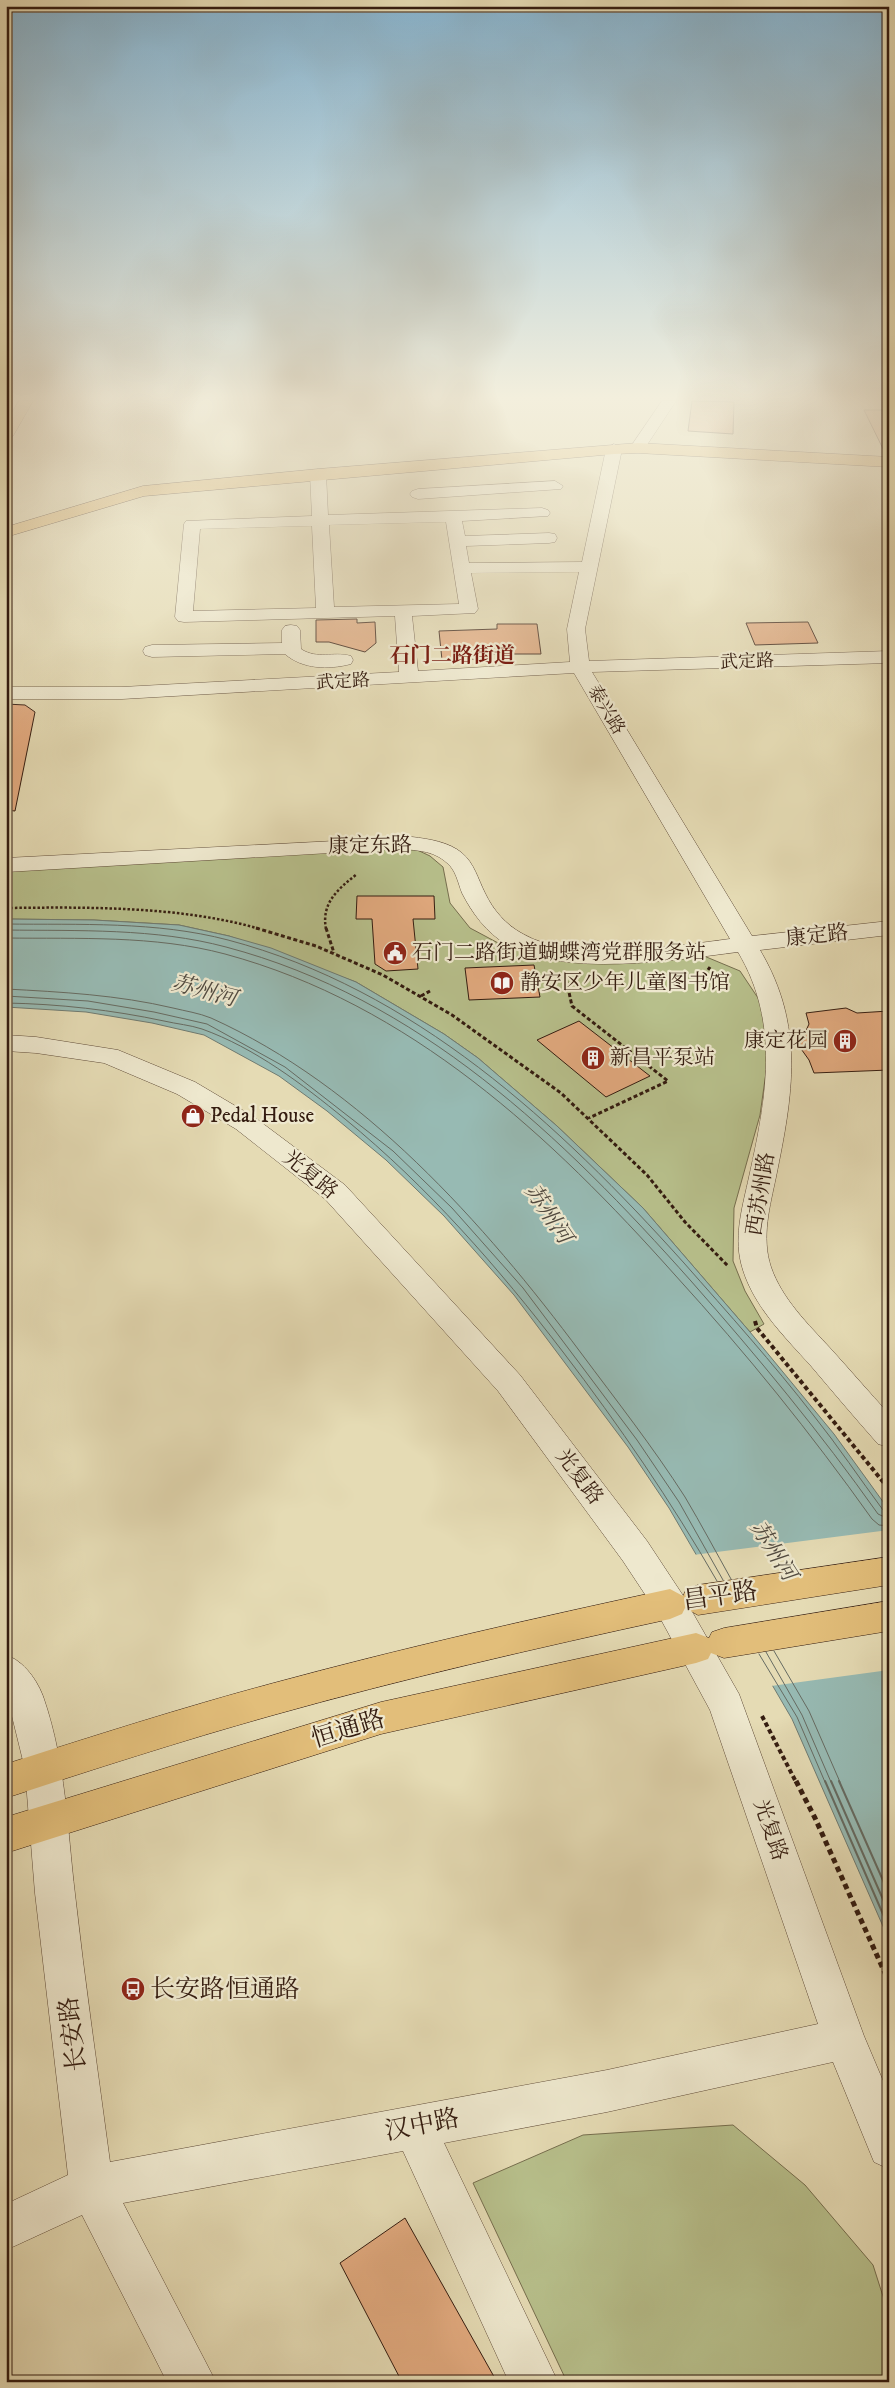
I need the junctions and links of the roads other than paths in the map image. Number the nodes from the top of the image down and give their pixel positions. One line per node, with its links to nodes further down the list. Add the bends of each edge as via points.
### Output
1 (44, 512): 10 (main road)
2 (73, 512): 11 (main road)
3 (320, 512): 9 (street)
4 (421, 512): 8 (street)
5 (601, 512): 14 (street, 泰兴路)
6 (542, 513): 7 (street)
7 (453, 517): 8 (street); 13 (street)
8 (422, 518): 9 (street)
9 (320, 520): 17 (street); 18 (street, via 192,524 184,617)
10 (6, 524)
11 (6, 532)
12 (549, 538): 13 (street)
13 (457, 541): 15 (street)
14 (589, 567): 15 (street); 23 (street, 泰兴路, via 576,629)
15 (462, 568): 16 (street, via 469,609)
16 (403, 611): 17 (street); 24 (street)
17 (325, 613): 18 (street)
18 (291, 614): 19 (street)
19 (292, 648): 20 (street); 22 (street, via 307,661)
20 (152, 651)
21 (889, 658): 23 (street, 武定路)
22 (344, 660)
23 (580, 667): 24 (street, 武定路); 28 (street, 泰兴路)
24 (409, 678): 25 (street, 武定路, via 112,694)
25 (6, 693)
26 (6, 865): 28 (street, 康定东路, via 417,843 454,857 466,872 474,894 496,927 512,939 534,948 561,954 630,954)
27 (889, 928): 28 (street, 康定路)
28 (745, 944): 30 (street, 西苏州路, via 762,974 770,998 778,1044 775,1114 754,1219 752,1242 756,1266 783,1315)
29 (6, 1043): 32 (street, 光复路, via 109,1056 186,1088 245,1123 335,1192 508,1383 635,1552)
30 (889, 1435)
31 (889, 1570): 32 (main road, 昌平路)
32 (684, 1602): 34 (street, 光复路); 36 (main road, 恒通路, via 523,1636 308,1689)
33 (889, 1616): 34 (main road, 昌平路)
34 (710, 1645): 38 (main road, 恒通路, via 381,1718); 40 (street, 光复路, via 726,1705)
35 (6, 1670): 36 (street, 长安路, via 26,1698)
36 (44, 1769): 37 (main road, 恒通路); 38 (street, 长安路)
37 (6, 1781)
38 (51, 1822): 39 (main road, 恒通路); 43 (street, 长安路, via 55,1893)
39 (6, 1835)
40 (844, 2040): 41 (street, 汉中路, via 608,2091); 42 (street, 光复路)
41 (414, 2127): 43 (street, 汉中路); 46 (street)
42 (889, 2147)
43 (91, 2187): 44 (street, 汉中路); 45 (street, 长安路)
44 (6, 2228)
45 (192, 2382)
46 (534, 2382)

